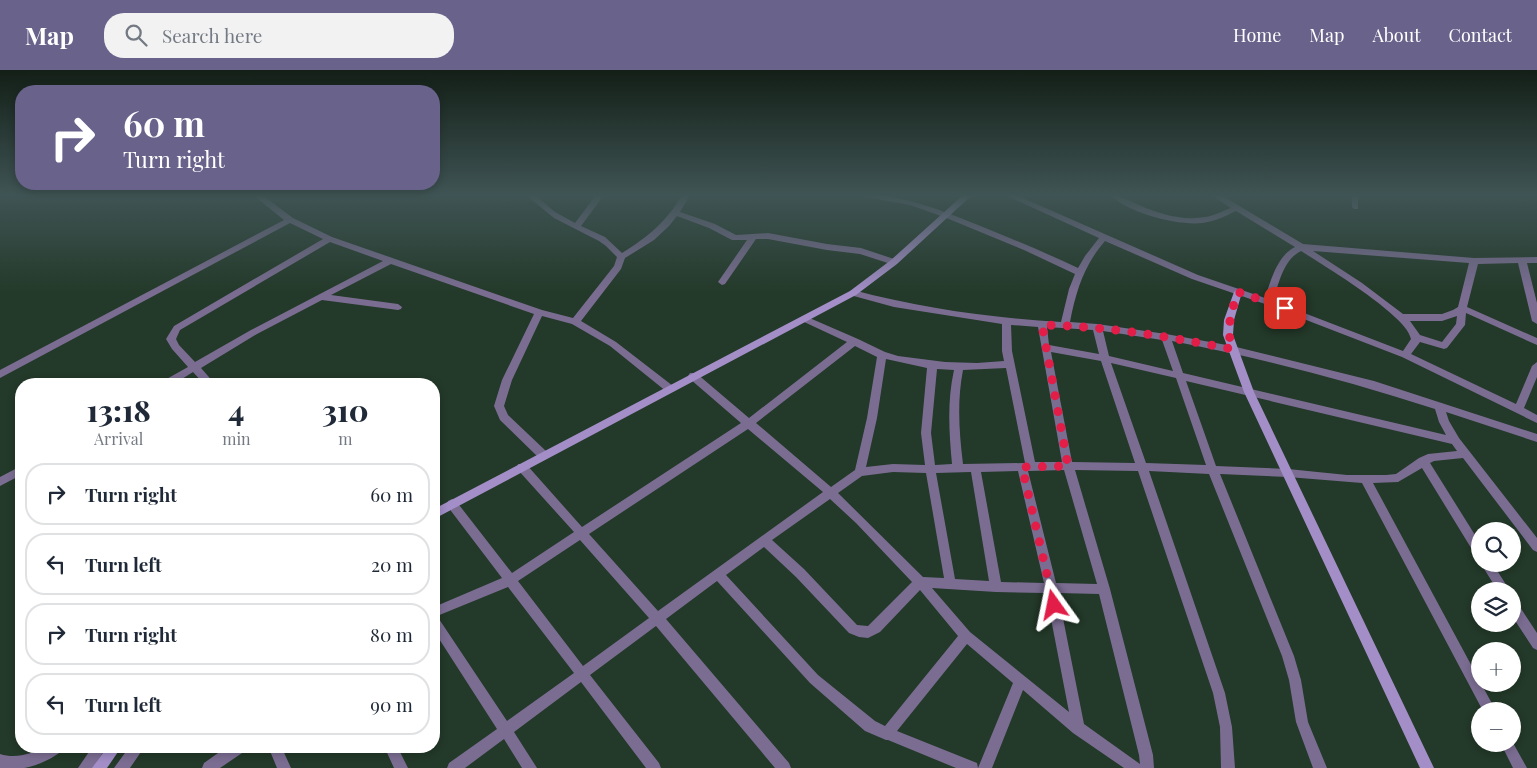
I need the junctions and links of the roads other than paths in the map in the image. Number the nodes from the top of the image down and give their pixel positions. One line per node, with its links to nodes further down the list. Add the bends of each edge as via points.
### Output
1 (276, 228): 52 (street)
2 (306, 228): 12 (street)
3 (577, 228): 14 (street, via 608,244)
4 (664, 228): 14 (street)
5 (715, 228): 10 (street, via 736,238)
6 (933, 228): 19 (street)
7 (978, 228): 20 (street)
8 (1080, 228): 11 (street)
9 (1270, 228): 13 (street)
10 (754, 236): 19 (street, via 861,251); 21 (street)
11 (1103, 238): 20 (street, via 1090,251); 22 (street)
12 (329, 239): 15 (street); 51 (street, via 177,328 171,339)
13 (1303, 247): 17 (street); 26 (street, via 1292,252 1279,271); 30 (street)
14 (621, 256): 32 (street, via 618,267)
15 (391, 260): 24 (street); 29 (street)
16 (1537, 260): 18 (street)
17 (1474, 261): 18 (street); 28 (street)
18 (1522, 261): 25 (street)
19 (894, 262): 23 (street)
20 (1079, 272): 36 (street)
21 (722, 282)
22 (1238, 292): 26 (street); 43 (street, via 1229,320)
23 (853, 293): 31 (street); 33 (street, via 894,304)
24 (321, 296): 27 (street); 51 (street)
25 (1534, 297): 34 (street)
26 (1268, 302): 45 (street)
27 (398, 307)
28 (1462, 308): 30 (street, via 1448,316); 39 (street, via 1460,325 1444,346); 41 (street)
29 (539, 312): 32 (street); 66 (street, via 507,380 499,406 504,416)
30 (1401, 317): 39 (street, via 1414,330)
31 (805, 319): 40 (street); 54 (street)
32 (575, 322): 57 (street, via 613,344)
33 (1006, 322): 35 (street); 48 (street)
34 (1537, 322)
35 (1042, 325): 36 (street); 42 (street)
36 (1065, 326): 37 (street)
37 (1097, 327): 38 (street); 46 (street)
38 (1166, 336): 43 (street); 53 (street)
39 (1416, 337): 45 (street, via 1415,344)
40 (855, 342): 44 (street); 62 (street)
41 (1537, 342)
42 (1045, 348): 46 (street); 68 (street)
43 (1232, 349): 58 (street); 59 (street)
44 (882, 355): 47 (street); 76 (street)
45 (1405, 355): 60 (street)
46 (1106, 358): 53 (street); 71 (street)
47 (932, 364): 49 (street); 73 (street, via 925,427)
48 (1009, 364): 49 (street); 70 (street)
49 (959, 366): 74 (street, via 953,390)
50 (1537, 366): 60 (street)
51 (194, 367): 55 (street); 56 (street)
52 (0, 374)
53 (1178, 375): 58 (street); 75 (street)
54 (693, 376): 57 (street); 62 (street)
55 (176, 378)
56 (204, 378)
57 (670, 389): 66 (street)
58 (1249, 392): 64 (street); 78 (street)
59 (1439, 405): 63 (street); 64 (street)
60 (1518, 410): 61 (street)
61 (1537, 419)
62 (749, 423): 81 (street); 84 (street)
63 (1537, 438)
64 (1455, 441): 65 (street)
65 (1465, 454): 67 (street); 87 (street)
66 (543, 455): 69 (street)
67 (1423, 461): 79 (street, via 1398,478); 85 (street)
68 (1068, 466): 70 (street); 71 (street); 94 (street)
69 (522, 467): 82 (street); 84 (street)
70 (1026, 467): 72 (street); 93 (street)
71 (1143, 467): 75 (street); 130 (street, via 1219,693 1226,727)
72 (975, 468): 74 (street); 92 (street)
73 (931, 469): 74 (street); 76 (street, via 893,468); 91 (street)
74 (958, 469)
75 (1213, 471): 78 (street); 131 (street, via 1288,656 1302,722)
76 (860, 472): 81 (street)
77 (15, 473): 80 (street)
78 (1288, 473): 79 (street); 132 (street)
79 (1365, 479): 103 (street)
80 (0, 482)
81 (830, 492): 86 (street); 90 (street)
82 (452, 504): 83 (street); 89 (street)
83 (440, 511)
84 (581, 533): 89 (street); 96 (street)
85 (1471, 538)
86 (764, 540): 88 (street); 90 (street, via 853,629 861,633 870,633 876,628)
87 (1537, 546)
88 (718, 574): 96 (street); 106 (street, via 814,679 870,726)
89 (509, 581): 95 (street); 101 (street)
90 (920, 582): 91 (street); 99 (street)
91 (950, 582): 92 (street)
92 (996, 587): 93 (street)
93 (1051, 588): 94 (street); 104 (street)
94 (1104, 589): 129 (street)
95 (440, 610)
96 (658, 619): 101 (street); 125 (street)
97 (1521, 619): 100 (street)
98 (440, 630): 105 (street)
99 (966, 636): 102 (street); 106 (street)
100 (1537, 644)
101 (581, 675): 105 (street); 124 (street)
102 (1020, 681): 104 (street); 127 (street)
103 (1485, 702)
104 (1078, 728): 128 (street)
105 (504, 729): 122 (street); 123 (street)
106 (886, 734): 126 (street)
107 (1512, 752): 133 (street)
108 (48, 753): 115 (street, via 19,765)
109 (96, 753): 116 (street)
110 (111, 753): 117 (street)
111 (133, 753): 118 (street)
112 (230, 753): 119 (street)
113 (277, 753): 120 (street)
114 (394, 753): 121 (street)
115 (0, 761)
116 (84, 768)
117 (99, 768)
118 (121, 768)
119 (209, 768)
120 (284, 768)
121 (401, 768)
122 (454, 768)
123 (530, 768)
124 (654, 768)
125 (784, 768)
126 (972, 768)
127 (985, 768)
128 (1134, 768)
129 (1147, 768)
130 (1228, 768)
131 (1320, 768)
132 (1426, 768)
133 (1520, 768)

